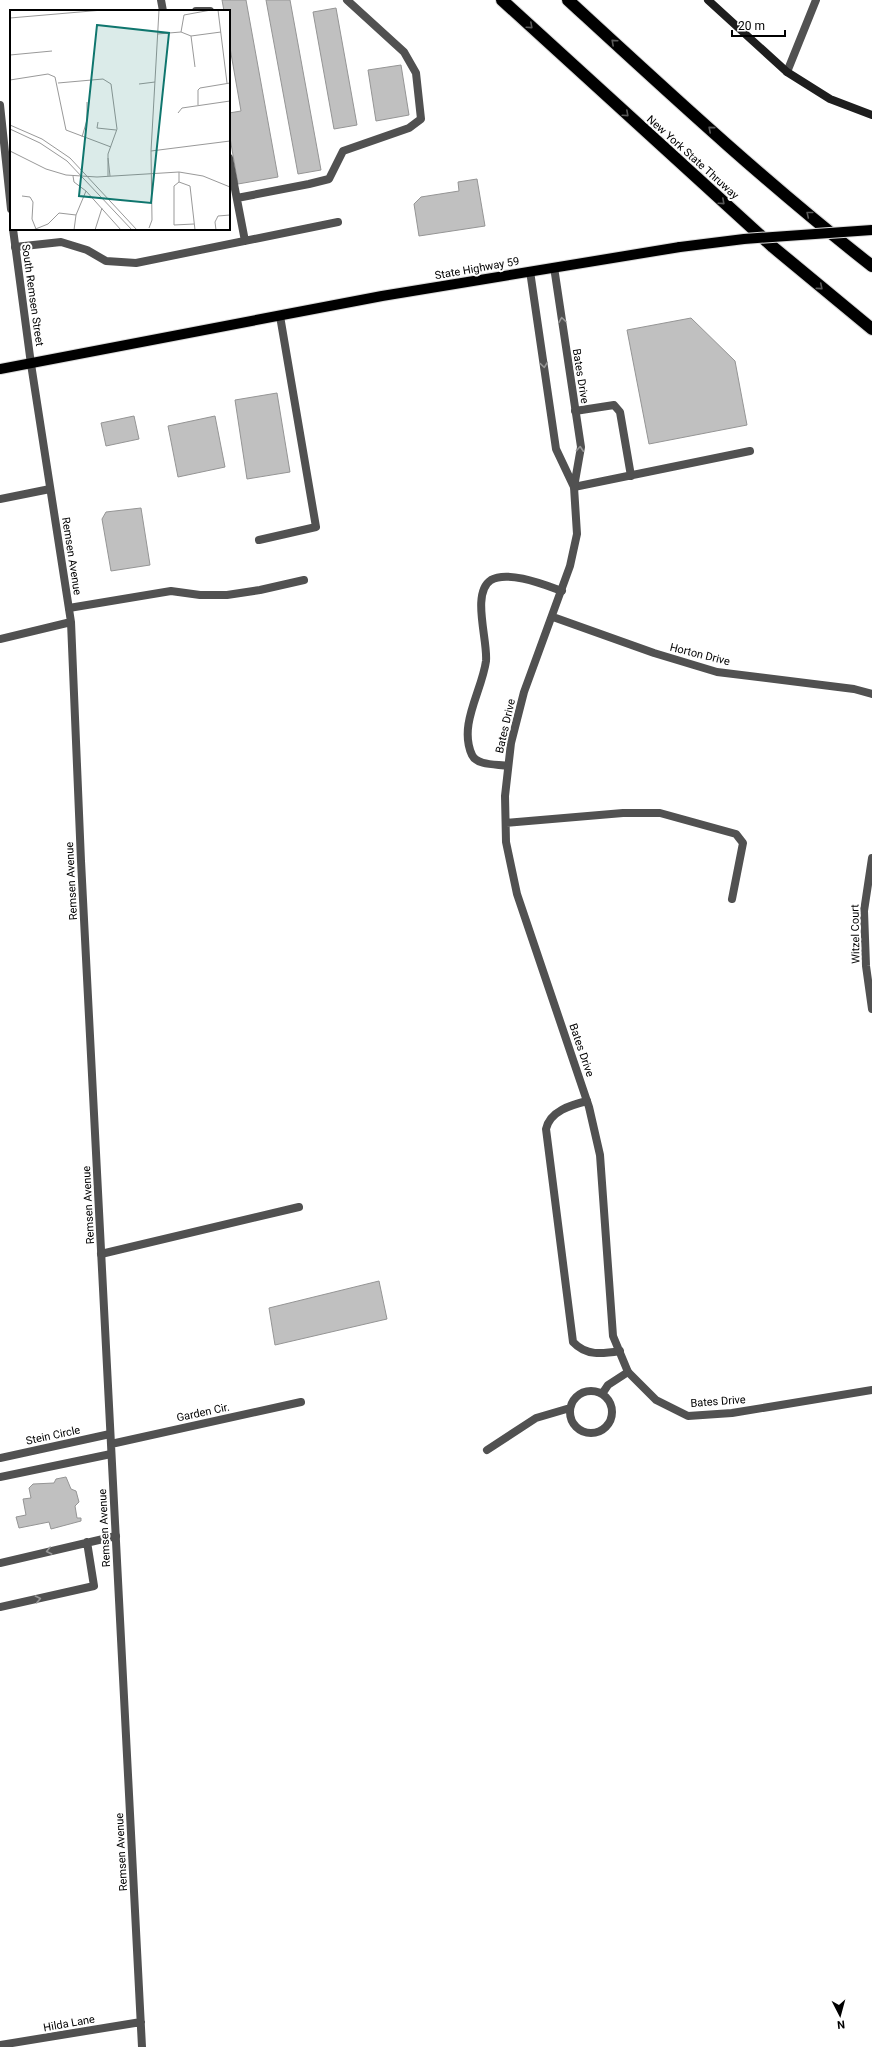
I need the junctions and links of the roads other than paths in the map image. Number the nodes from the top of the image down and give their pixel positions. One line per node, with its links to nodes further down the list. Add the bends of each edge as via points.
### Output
1 (161, 0): 7 (street)
2 (347, 0): 12 (street, via 404,52 416,73 420,119 410,128 343,150 329,178)
3 (502, 0): 23 (highway, New York State Thruway, one-way to 23, via 772,247)
4 (568, 0): 19 (highway, one-way to 4, via 687,108)
5 (708, 0): 8 (street)
6 (816, 0): 8 (street)
7 (163, 10)
8 (787, 72): 10 (street, via 830,99)
9 (0, 105): 13 (street)
10 (872, 115)
11 (230, 163): 12 (street)
12 (237, 198): 17 (street)
13 (10, 200)
14 (338, 222): 17 (street)
15 (13, 230): 18 (street, South Remsen Street)
16 (872, 230): 20 (main road, State Highway 59, bridge, via 752,238)
17 (245, 241): 18 (street, via 136,263 106,261 88,250 61,242)
18 (15, 247): 24 (street, South Remsen Street)
19 (872, 266)
20 (554, 267): 21 (main road, State Highway 59); 26 (street, Bates Drive, one-way to 20)
21 (530, 271): 22 (main road, State Highway 59); 29 (street, Bates Drive, one-way to 29, via 556,449)
22 (280, 316): 24 (main road, State Highway 59); 32 (street, via 316,527)
23 (872, 328)
24 (31, 364): 25 (main road, State Highway 59); 30 (street, Remsen Avenue)
25 (0, 369)
26 (575, 411): 28 (street, via 614,405 620,412); 29 (street, Bates Drive, one-way to 26, via 581,447)
27 (750, 451): 28 (street)
28 (631, 476): 29 (street)
29 (574, 487): 34 (street, Bates Drive, via 577,534)
30 (50, 489): 31 (street); 35 (street, Remsen Avenue)
31 (0, 499)
32 (259, 540)
33 (304, 580): 35 (street, via 227,595 171,591)
34 (562, 591): 36 (street, Bates Drive); 40 (street, via 529,579 492,579 484,587 481,598 486,661 468,726 468,744 473,757 481,763)
35 (69, 608): 37 (street, Remsen Avenue)
36 (553, 617): 39 (street, Horton Drive, via 654,653 717,672 854,689); 40 (street, Bates Drive, via 524,692)
37 (71, 622): 38 (street); 47 (street, Remsen Avenue)
38 (0, 638)
39 (872, 694)
40 (508, 766): 41 (street, Bates Drive)
41 (506, 823): 43 (street, via 660,813 736,834 743,842); 45 (street, Bates Drive, via 506,842 517,894)
42 (872, 858): 44 (street, Witzel Court, via 864,911 866,966)
43 (732, 899)
44 (872, 1009)
45 (587, 1101): 48 (street, Bates Drive, via 600,1155 613,1336); 48 (street, via 569,1106 548,1120 546,1129 573,1342 585,1351 600,1354)
46 (299, 1207): 47 (street)
47 (101, 1254): 54 (street, Remsen Avenue)
48 (620, 1351): 49 (street, Bates Drive)
49 (628, 1372): 50 (street, Bates Drive, via 656,1400 688,1416 732,1413); 51 (street, via 608,1385)
50 (872, 1390)
51 (602, 1394): 53 (street, via 589,1391 583,1393 577,1396); 53 (street, via 608,1399 612,1412 608,1426 602,1430 588,1434 576,1428 570,1415)
52 (301, 1402): 55 (street, Garden Cir.)
53 (570, 1408): 56 (street, via 536,1418)
54 (110, 1434): 55 (street, Remsen Avenue); 58 (street, Stein Circle)
55 (111, 1444): 57 (street, Remsen Avenue)
56 (487, 1450)
57 (111, 1454): 59 (street); 60 (street, Remsen Avenue)
58 (0, 1458)
59 (0, 1477)
60 (116, 1536): 61 (street); 64 (street, Remsen Avenue)
61 (87, 1542): 62 (street, one-way to 62); 63 (street, one-way to 61, via 94,1586)
62 (0, 1563)
63 (0, 1607)
64 (141, 2022): 65 (street, Hilda Lane); 66 (street, Remsen Avenue)
65 (0, 2046)
66 (142, 2047)

